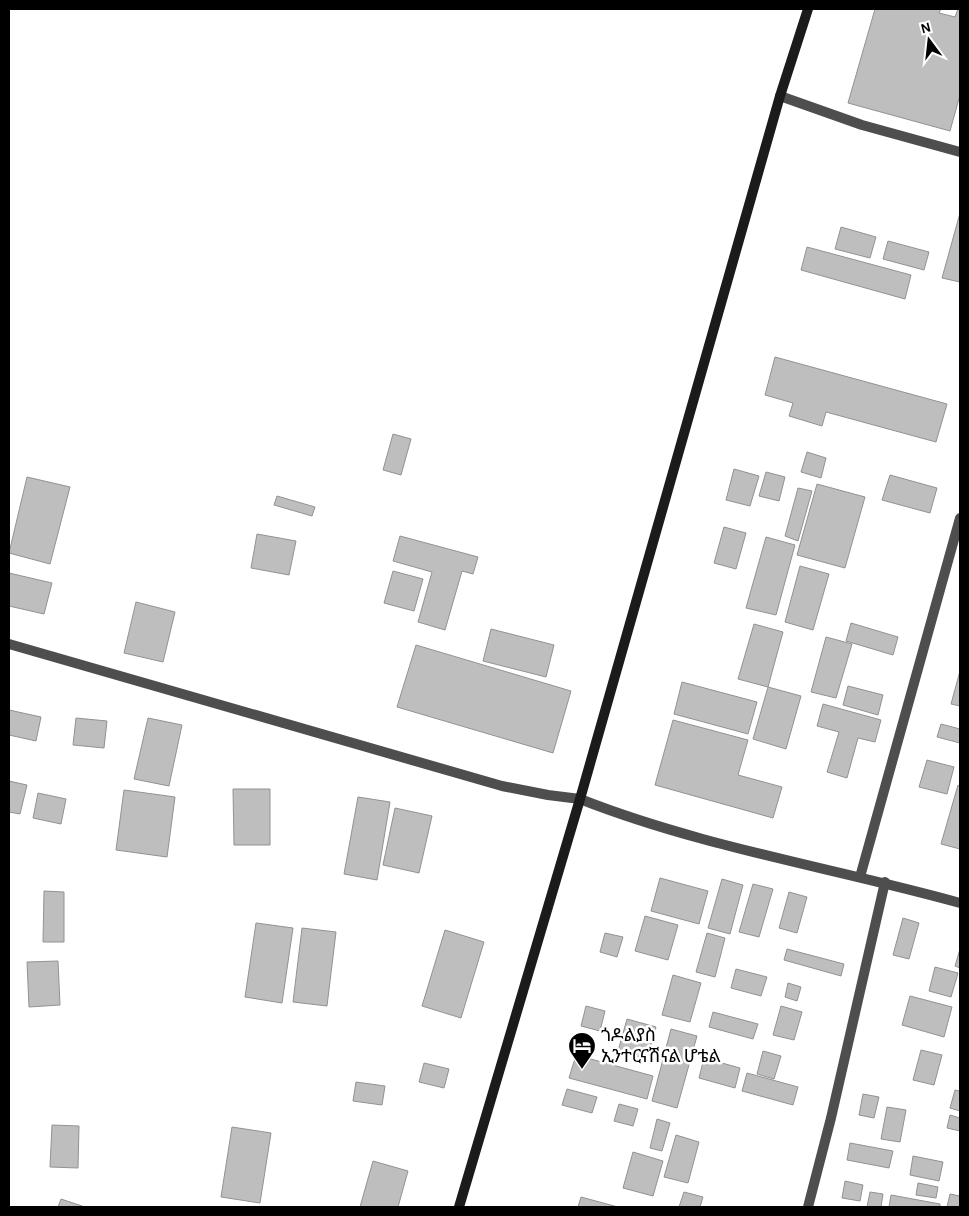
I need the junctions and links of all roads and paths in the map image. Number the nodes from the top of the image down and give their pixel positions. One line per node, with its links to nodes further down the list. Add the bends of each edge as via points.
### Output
1 (808, 9): 2 (main road)
2 (780, 96): 3 (street, via 862,125); 6 (main road)
3 (960, 152)
4 (960, 518): 7 (street)
5 (9, 644): 6 (street, via 502,786)
6 (580, 799): 7 (street, via 625,817 729,846); 10 (main road)
7 (860, 876): 8 (street)
8 (885, 882): 9 (street); 11 (street)
9 (960, 903)
10 (459, 1207)
11 (808, 1207)

